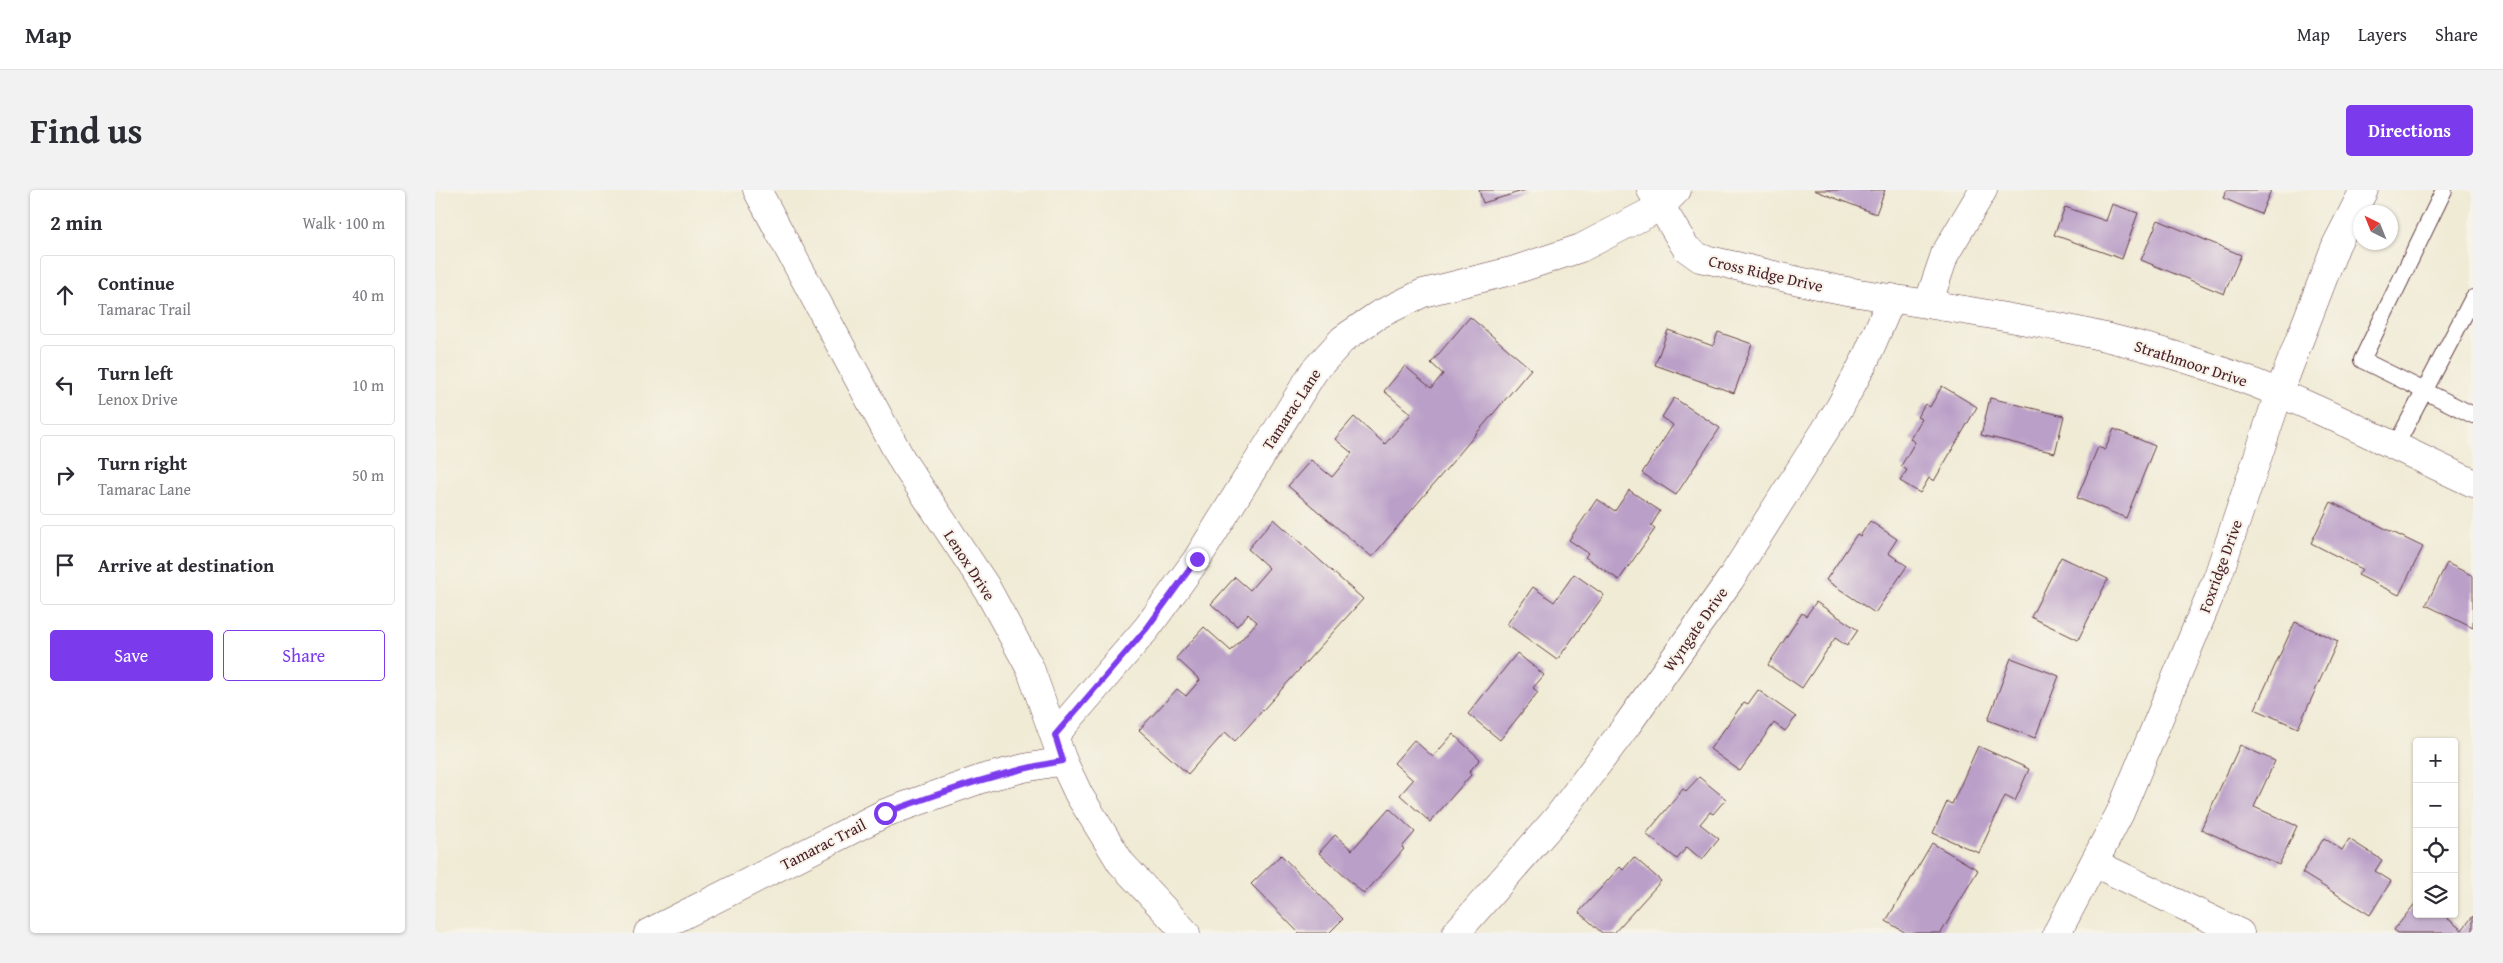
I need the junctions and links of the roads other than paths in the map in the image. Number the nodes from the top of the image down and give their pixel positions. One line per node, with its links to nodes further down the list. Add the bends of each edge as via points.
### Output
1 (757, 190): 14 (street, Lenox Drive, via 903,462 985,585 1030,668)
2 (1983, 190): 8 (street, via 1945,254)
3 (2364, 190): 10 (street, Foxridge Drive, via 2336,245)
4 (2444, 190): 9 (lane, via 2362,360)
5 (1663, 196): 6 (street, Cross Ridge Drive, via 1686,248 1700,258); 14 (street, Tamarac Lane, via 1581,248 1515,270 1423,293 1378,315 1343,339 1314,371 1197,559 1158,613)
6 (1892, 298): 8 (street, Strathmoor Drive); 19 (street, Wyngate Drive, via 1840,408 1730,580 1557,818)
7 (2473, 298): 9 (lane)
8 (1928, 304): 10 (street, Strathmoor Drive, via 2021,318 2127,342 2216,369)
9 (2424, 392): 11 (lane); 12 (lane)
10 (2279, 393): 12 (street, Strathmoor Drive); 16 (street, Foxridge Drive, via 2218,576 2120,813)
11 (2473, 416)
12 (2395, 447): 13 (street, Strathmoor Drive)
13 (2473, 483)
14 (1055, 735): 15 (street, Lenox Drive)
15 (1063, 761): 17 (street, Tamarac Trail, via 984,778 885,813); 18 (street, Lenox Drive, via 1110,848)
16 (2093, 863): 20 (street, Foxridge Drive); 21 (street)
17 (648, 933)
18 (1186, 933)
19 (1456, 933)
20 (2057, 933)
21 (2240, 933)

